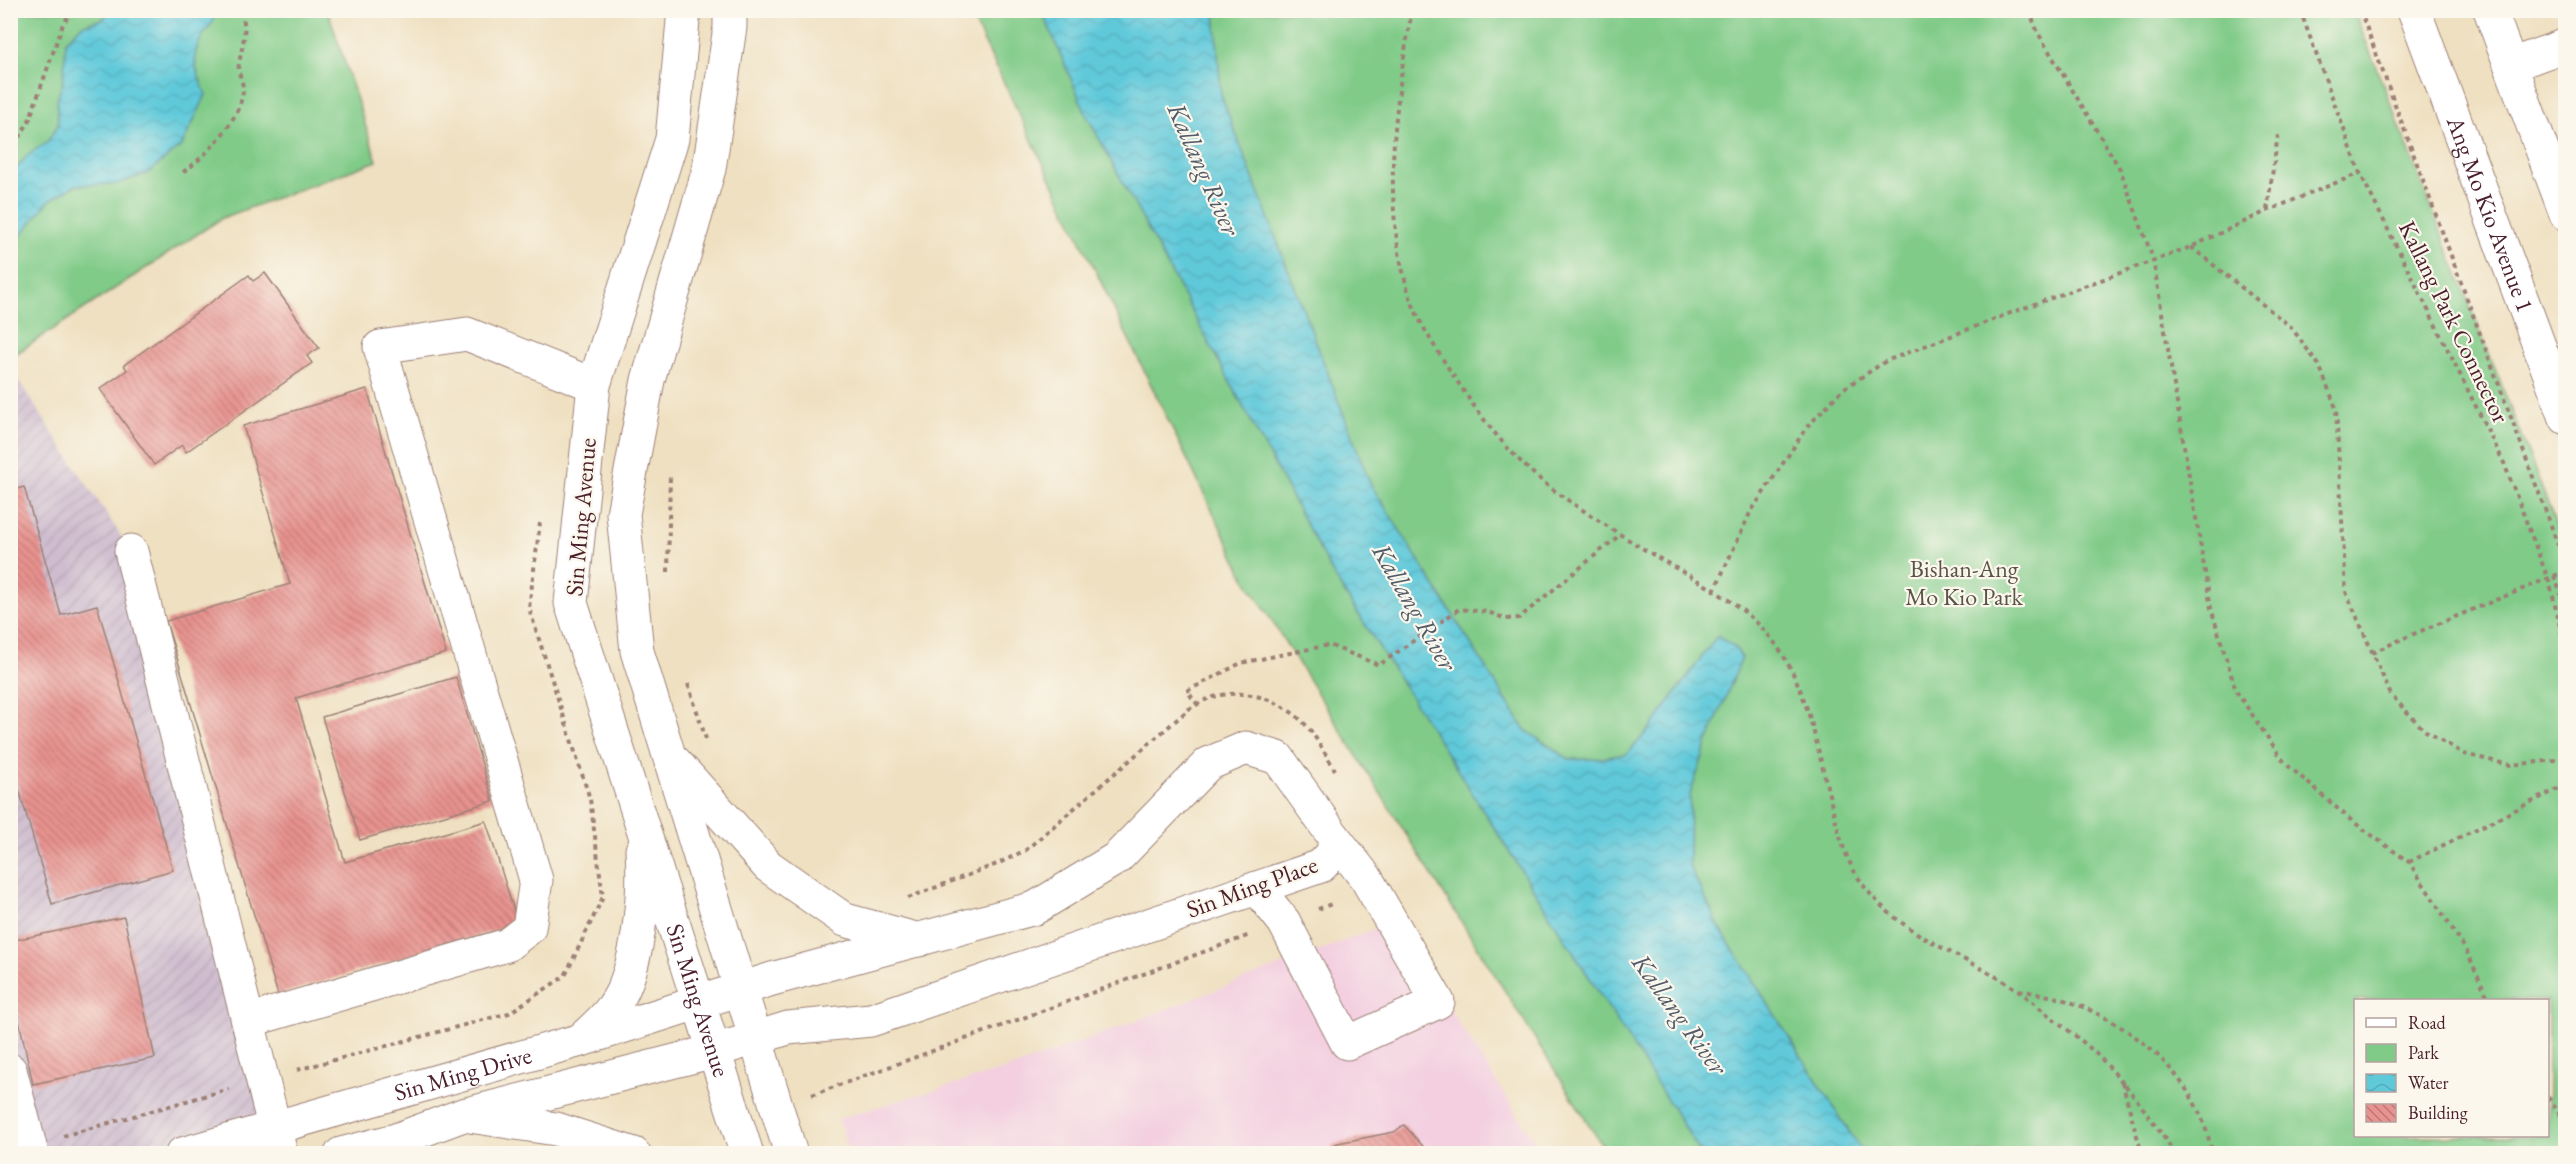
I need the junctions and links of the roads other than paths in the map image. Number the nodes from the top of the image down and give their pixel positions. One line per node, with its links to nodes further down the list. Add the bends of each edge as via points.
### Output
1 (684, 10): 8 (main road, Sin Ming Avenue, via 672,140)
2 (730, 10): 11 (main road, Sin Ming Avenue, via 709,170 648,381 623,514 638,651)
3 (2414, 10): 9 (main road, Ang Mo Kio Avenue 1)
4 (2490, 10): 6 (main road)
5 (2565, 45): 6 (main road)
6 (2511, 65): 7 (main road)
7 (2565, 214)
8 (594, 385): 12 (main road, Sin Ming Avenue, via 571,603); 18 (main road, via 467,334 380,347 536,880 529,928 507,945)
9 (2565, 418)
10 (131, 550): 18 (main road)
11 (668, 754): 15 (main road, via 768,866 845,920); 16 (main road, Sin Ming Avenue)
12 (640, 813): 17 (main road, Sin Ming Avenue); 20 (main road, via 643,864 636,951 613,1008)
13 (1334, 837): 14 (main road, Sin Ming Place, via 1334,852 1321,866); 14 (main road, via 1373,889 1438,1002 1347,1043 1284,922); 15 (main road, Sin Ming Place, via 1278,758 1246,748 1208,764 1117,858 1035,908)
14 (1257, 888): 19 (main road, Sin Ming Place, via 871,1020 788,1028)
15 (919, 940): 16 (main road, Sin Ming Place)
16 (741, 989): 17 (main road, Sin Ming Drive); 19 (main road, Sin Ming Avenue)
17 (698, 1001): 20 (main road, Sin Ming Drive); 21 (main road, Sin Ming Avenue)
18 (248, 1021): 25 (main road)
19 (756, 1037): 21 (main road, Sin Ming Drive); 32 (main road, Sin Ming Avenue)
20 (581, 1040): 23 (main road, Sin Ming Drive)
21 (714, 1051): 24 (main road, Sin Ming Drive); 31 (main road, Sin Ming Avenue)
22 (10, 1070): 27 (main road)
23 (383, 1096): 25 (main road, Sin Ming Drive); 26 (main road)
24 (463, 1115): 26 (main road, Sin Ming Drive); 30 (main road, via 556,1129)
25 (278, 1141): 28 (main road, Sin Ming Drive)
26 (399, 1147): 29 (main road, Sin Ming Drive)
27 (32, 1154)
28 (182, 1154)
29 (340, 1154)
30 (634, 1154)
31 (747, 1154)
32 (791, 1154)

